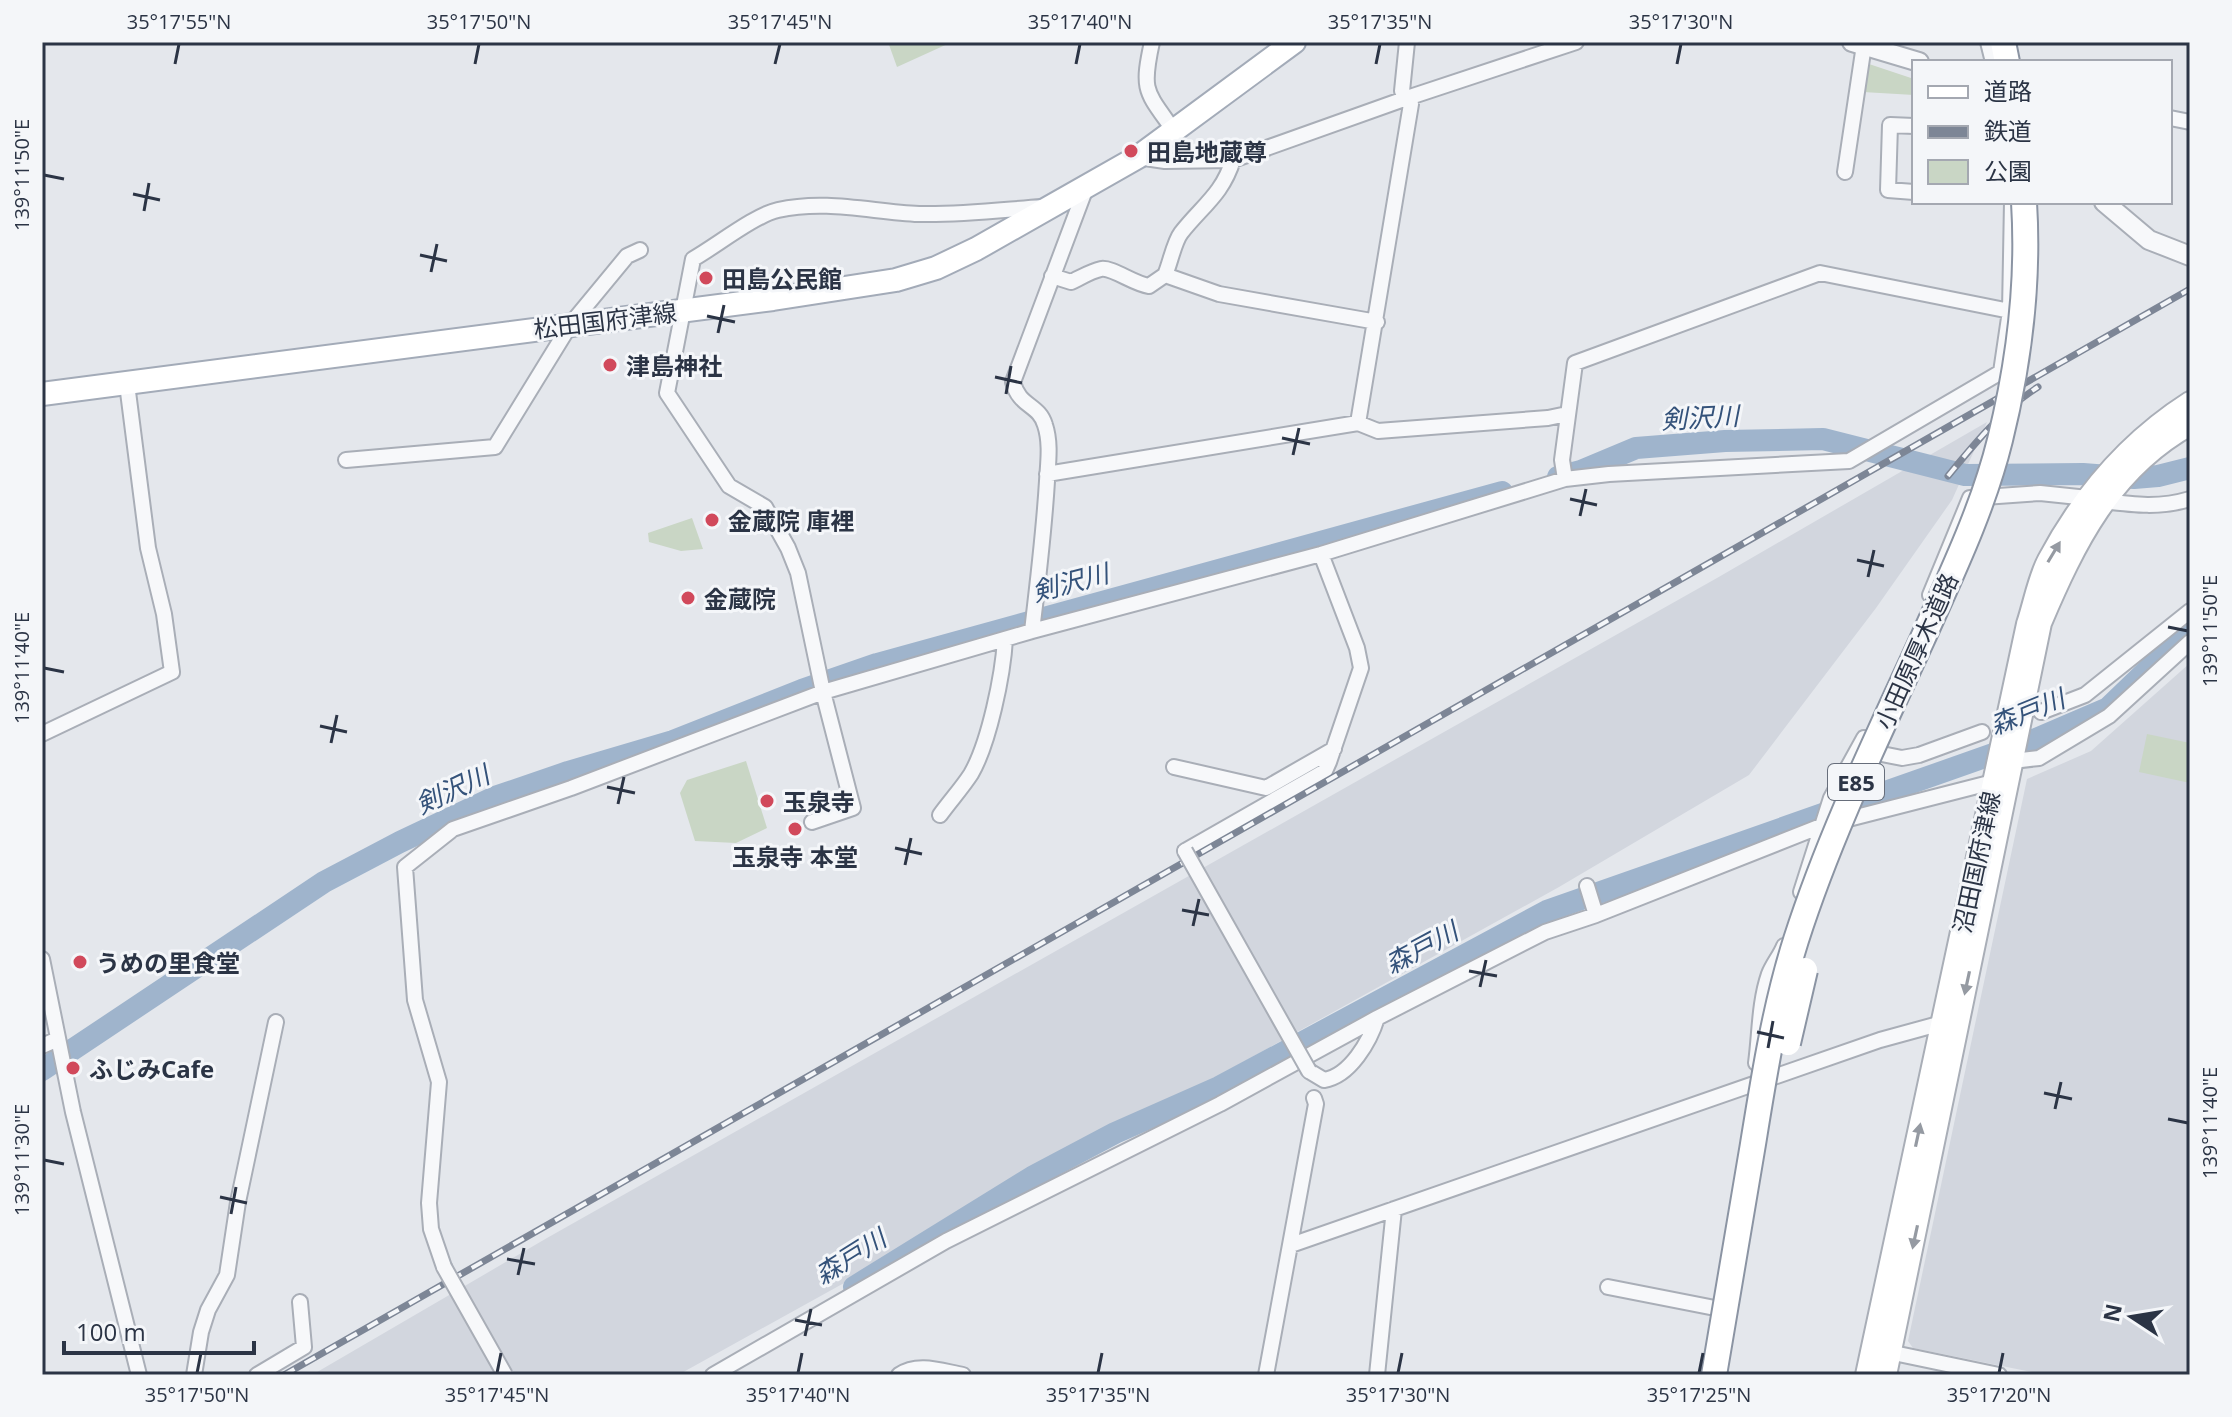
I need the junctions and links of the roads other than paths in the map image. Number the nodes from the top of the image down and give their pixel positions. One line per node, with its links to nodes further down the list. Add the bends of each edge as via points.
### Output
1 (1152, 42): 9 (street, via 1145,74 1148,94)
2 (1294, 42): 9 (main road, 松田国府津線)
3 (1407, 42): 7 (street, via 1402,91)
4 (1576, 42): 7 (street)
5 (1858, 44): 6 (street); 12 (street)
6 (1912, 60)
7 (1407, 98): 11 (street); 26 (street, via 1411,104)
8 (1912, 126): 14 (street, via 1890,125 1888,190)
9 (1174, 131): 10 (main road, 松田国府津線)
10 (1138, 157): 11 (street); 13 (main road, 松田国府津線)
11 (1233, 160): 22 (street, via 1216,198 1178,236)
12 (1845, 172)
13 (1088, 185): 19 (main road, 松田国府津線); 23 (street)
14 (1912, 192)
15 (2012, 204): 25 (street)
16 (2024, 204): 81 (highway, 小田原厚木道路 / E85, bridge, via 2021,323 2000,441 1950,578 1857,782 1795,942 1761,1092)
17 (2038, 204): 82 (highway, 小田原厚木道路 / E85, bridge, via 2036,324 2013,443 1964,583 1869,793 1810,948 1778,1094)
18 (2106, 204): 21 (street, via 2149,240)
19 (1055, 206): 24 (main road, 松田国府津線, via 936,268 896,280); 24 (street, via 954,215 832,205 780,209 693,259)
20 (640, 250): 27 (street, via 627,256)
21 (2190, 256)
22 (1165, 275): 23 (street, via 1149,286 1103,269 1071,282); 26 (street, via 1219,294)
23 (1052, 276): 35 (street, via 1013,382 1017,397 1045,424)
24 (684, 310): 27 (main road, 松田国府津線); 44 (street, via 667,393 729,486 765,507 782,538 798,573)
25 (2010, 311): 31 (street, via 1820,273 1575,363); 36 (street, via 2001,372 1849,461)
26 (1377, 322): 32 (street)
27 (570, 325): 28 (main road, 松田国府津線); 34 (street, via 495,447)
28 (127, 384): 29 (main road, 松田国府津線); 47 (street, via 148,548 172,672)
29 (42, 394)
30 (2190, 402): 37 (main road, 沼田国府津線, via 2136,443)
31 (1567, 414): 32 (street, via 1378,431); 36 (street)
32 (1358, 423): 35 (street)
33 (2190, 425): 37 (main road, 沼田国府津線, via 2160,442 2123,479)
34 (346, 460)
35 (1047, 474): 41 (street)
36 (1565, 478): 39 (street)
37 (2098, 493): 38 (street, via 2146,506); 46 (main road, 沼田国府津線, via 2047,562); 49 (street, via 1970,498)
38 (2190, 499)
39 (1321, 554): 41 (street); 48 (street, via 1361,668)
40 (2190, 611): 45 (street, via 2085,695)
41 (1032, 631): 42 (street)
42 (1005, 639): 44 (street); 52 (street, via 986,734 971,773)
43 (2190, 642): 51 (street, via 2109,716)
44 (823, 692): 53 (street, via 853,808); 74 (street, bridge, via 453,829 405,867 415,1000 439,1082 431,1229 444,1267)
45 (2041, 712)
46 (2001, 731): 49 (street, via 1902,758); 51 (main road, 沼田国府津線)
47 (42, 734)
48 (1334, 749): 50 (street, via 1266,788); 58 (street, bridge, via 1325,771 1185,851 1309,1071 1324,1080 1343,1072 1367,1043)
49 (1859, 749): 54 (street)
50 (1174, 767)
51 (2003, 773): 54 (street); 60 (main road, 沼田国府津線); 70 (main road, 沼田国府津線, one-way to 70)
52 (940, 815)
53 (812, 822)
54 (1821, 826): 56 (street); 63 (street, via 1779,960 1770,971 1757,1034)
55 (1587, 886): 56 (street)
56 (1596, 915): 58 (street, via 1545,932)
57 (42, 959): 61 (street)
58 (1377, 1018): 75 (street, via 1220,1104 946,1241)
59 (276, 1022): 72 (street, via 227,1275 208,1310)
60 (1942, 1023): 63 (street); 70 (main road, 沼田国府津線, one-way to 60)
61 (58, 1042): 62 (street); 71 (street)
62 (42, 1046)
63 (1754, 1084): 65 (street); 69 (street)
64 (1314, 1098): 66 (street)
65 (1394, 1209): 66 (street); 79 (street)
66 (1291, 1245): 78 (street)
67 (1608, 1287): 69 (street)
68 (300, 1302): 73 (street, via 304,1347)
69 (1715, 1308): 80 (street)
70 (1881, 1351): 83 (main road, 沼田国府津線); 84 (main road, 沼田国府津線); 85 (street)
71 (139, 1375)
72 (194, 1375)
73 (257, 1375)
74 (505, 1375)
75 (713, 1375)
76 (899, 1375): 77 (street, via 909,1368)
77 (963, 1375)
78 (1266, 1375)
79 (1377, 1375)
80 (1704, 1375)
81 (1714, 1375)
82 (1731, 1375)
83 (1866, 1375)
84 (1886, 1375)
85 (1999, 1375)

